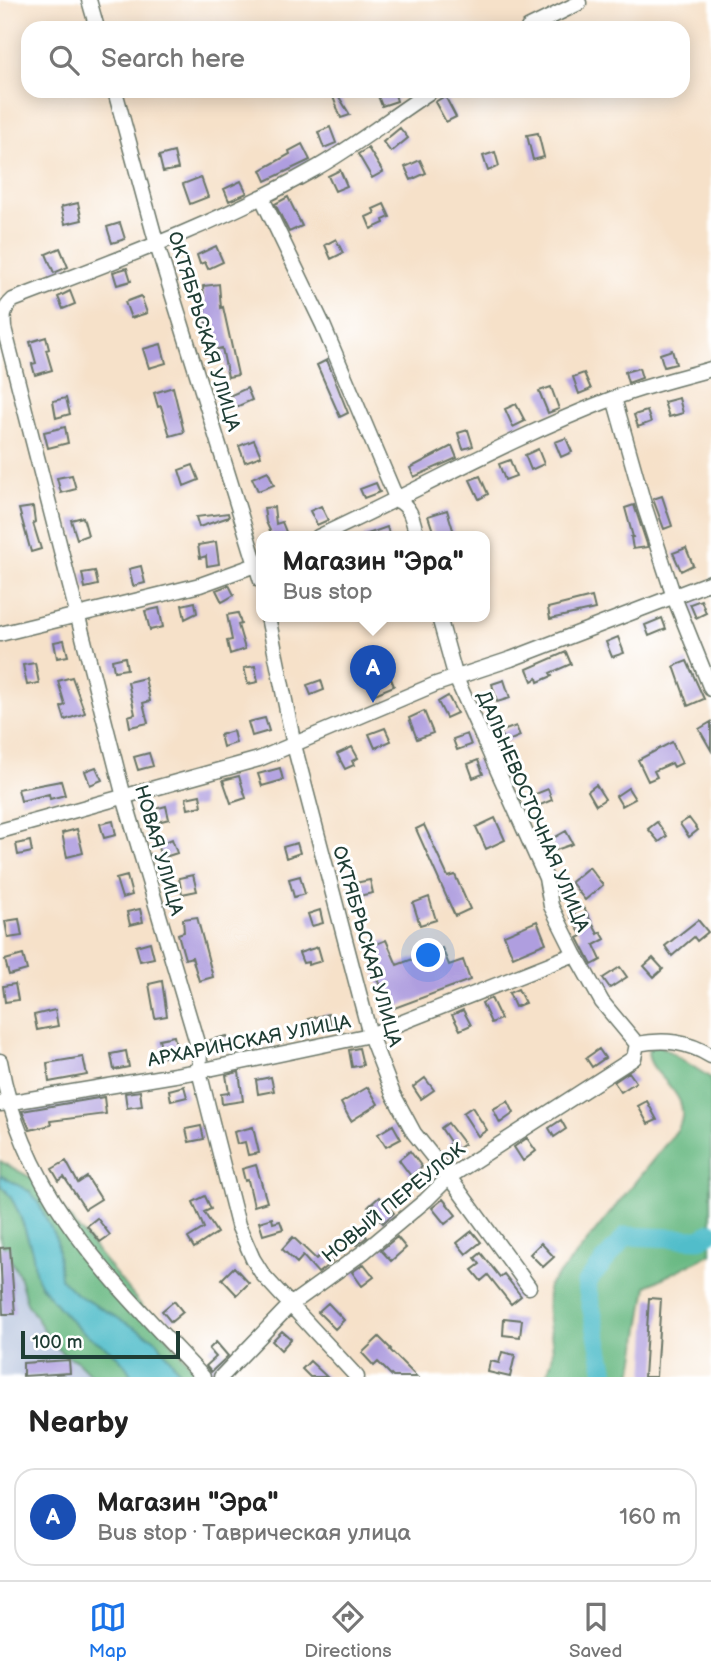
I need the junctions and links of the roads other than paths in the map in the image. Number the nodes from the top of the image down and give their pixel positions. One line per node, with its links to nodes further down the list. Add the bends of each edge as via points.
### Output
1 (89, 0): 3 (street)
2 (579, 3): 4 (street)
3 (95, 21)
4 (542, 21)
5 (117, 98): 8 (street, ОКТЯБРЬСКАЯ УЛИЦА)
6 (421, 98): 7 (street, via 314,170)
7 (262, 198): 8 (street); 11 (street, via 328,337)
8 (157, 244): 14 (street, ОКТЯБРЬСКАЯ УЛИЦА); 18 (street, НОВАЯ УЛИЦА, via 13,300 3,314)
9 (711, 369): 10 (street)
10 (614, 398): 11 (street, via 503,446); 17 (street)
11 (397, 500): 12 (street); 13 (street, via 409,509)
12 (331, 531)
13 (415, 531)
14 (256, 555)
15 (256, 565): 18 (street, via 200,585)
16 (711, 582): 17 (street)
17 (674, 597): 22 (street); 23 (street)
18 (78, 616): 21 (street); 25 (street, НОВАЯ УЛИЦА)
19 (269, 622): 24 (street, ОКТЯБРЬСКАЯ УЛИЦА)
20 (440, 622): 22 (street, ДАЛЬНЕВОСТОЧНАЯ УЛИЦА)
21 (0, 634)
22 (456, 678): 24 (street); 27 (street, ДАЛЬНЕВОСТОЧНАЯ УЛИЦА)
23 (711, 689)
24 (294, 745): 25 (street); 28 (street, ОКТЯБРЬСКАЯ УЛИЦА)
25 (124, 797): 26 (street); 32 (street, НОВАЯ УЛИЦА, via 200,1053)
26 (0, 831)
27 (575, 954): 28 (street, АРХАРИНСКАЯ УЛИЦА); 29 (street, ДАЛЬНЕВОСТОЧНАЯ УЛИЦА, via 602,1002)
28 (370, 1035): 32 (street, АРХАРИНСКАЯ УЛИЦА); 34 (street, ОКТЯБРЬСКАЯ УЛИЦА, via 402,1113)
29 (637, 1044): 30 (street, via 672,1041); 34 (street, НОВЫЙ ПЕРЕУЛОК, via 634,1058)
30 (711, 1056)
31 (0, 1061): 33 (street)
32 (199, 1071): 33 (street, АРХАРИНСКАЯ УЛИЦА); 36 (street, НОВАЯ УЛИЦА, via 247,1248)
33 (4, 1104): 37 (street, via 67,1223 123,1292)
34 (449, 1177): 35 (street, ОКТЯБРЬСКАЯ УЛИЦА); 36 (street, НОВЫЙ ПЕРЕУЛОК, via 365,1251)
35 (529, 1287)
36 (290, 1305): 38 (street, НОВЫЙ ПЕРЕУЛОК); 39 (street, НОВАЯ УЛИЦА)
37 (203, 1377)
38 (221, 1377)
39 (357, 1377)

